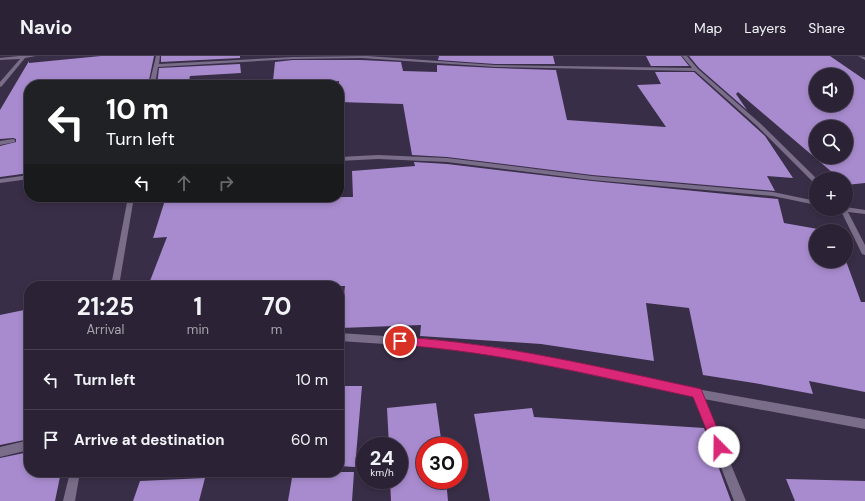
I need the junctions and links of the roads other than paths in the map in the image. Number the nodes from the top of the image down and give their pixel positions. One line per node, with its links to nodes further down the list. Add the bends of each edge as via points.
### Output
1 (24, 56): 2 (street); 6 (street); 11 (street)
2 (34, 56)
3 (158, 56): 8 (street)
4 (684, 56): 9 (street)
5 (860, 56): 7 (street)
6 (0, 59)
7 (865, 59)
8 (155, 66): 9 (street, via 361,57 495,66); 10 (street)
9 (696, 70): 15 (street, via 759,125)
10 (153, 80)
11 (0, 85)
12 (13, 141): 13 (street)
13 (0, 143)
14 (344, 159): 19 (street, via 378,157 447,160 592,178 773,194)
15 (809, 175)
16 (24, 178): 17 (street)
17 (0, 181)
18 (130, 202): 24 (street)
19 (809, 202)
20 (853, 210): 21 (street)
21 (865, 212)
22 (847, 216): 23 (street)
23 (865, 252)
24 (116, 281)
25 (344, 337): 26 (street, via 431,343 503,352)
26 (697, 393): 27 (street); 32 (street)
27 (865, 424)
28 (24, 446): 29 (street)
29 (0, 452)
30 (74, 477): 31 (street)
31 (69, 501)
32 (740, 501)

